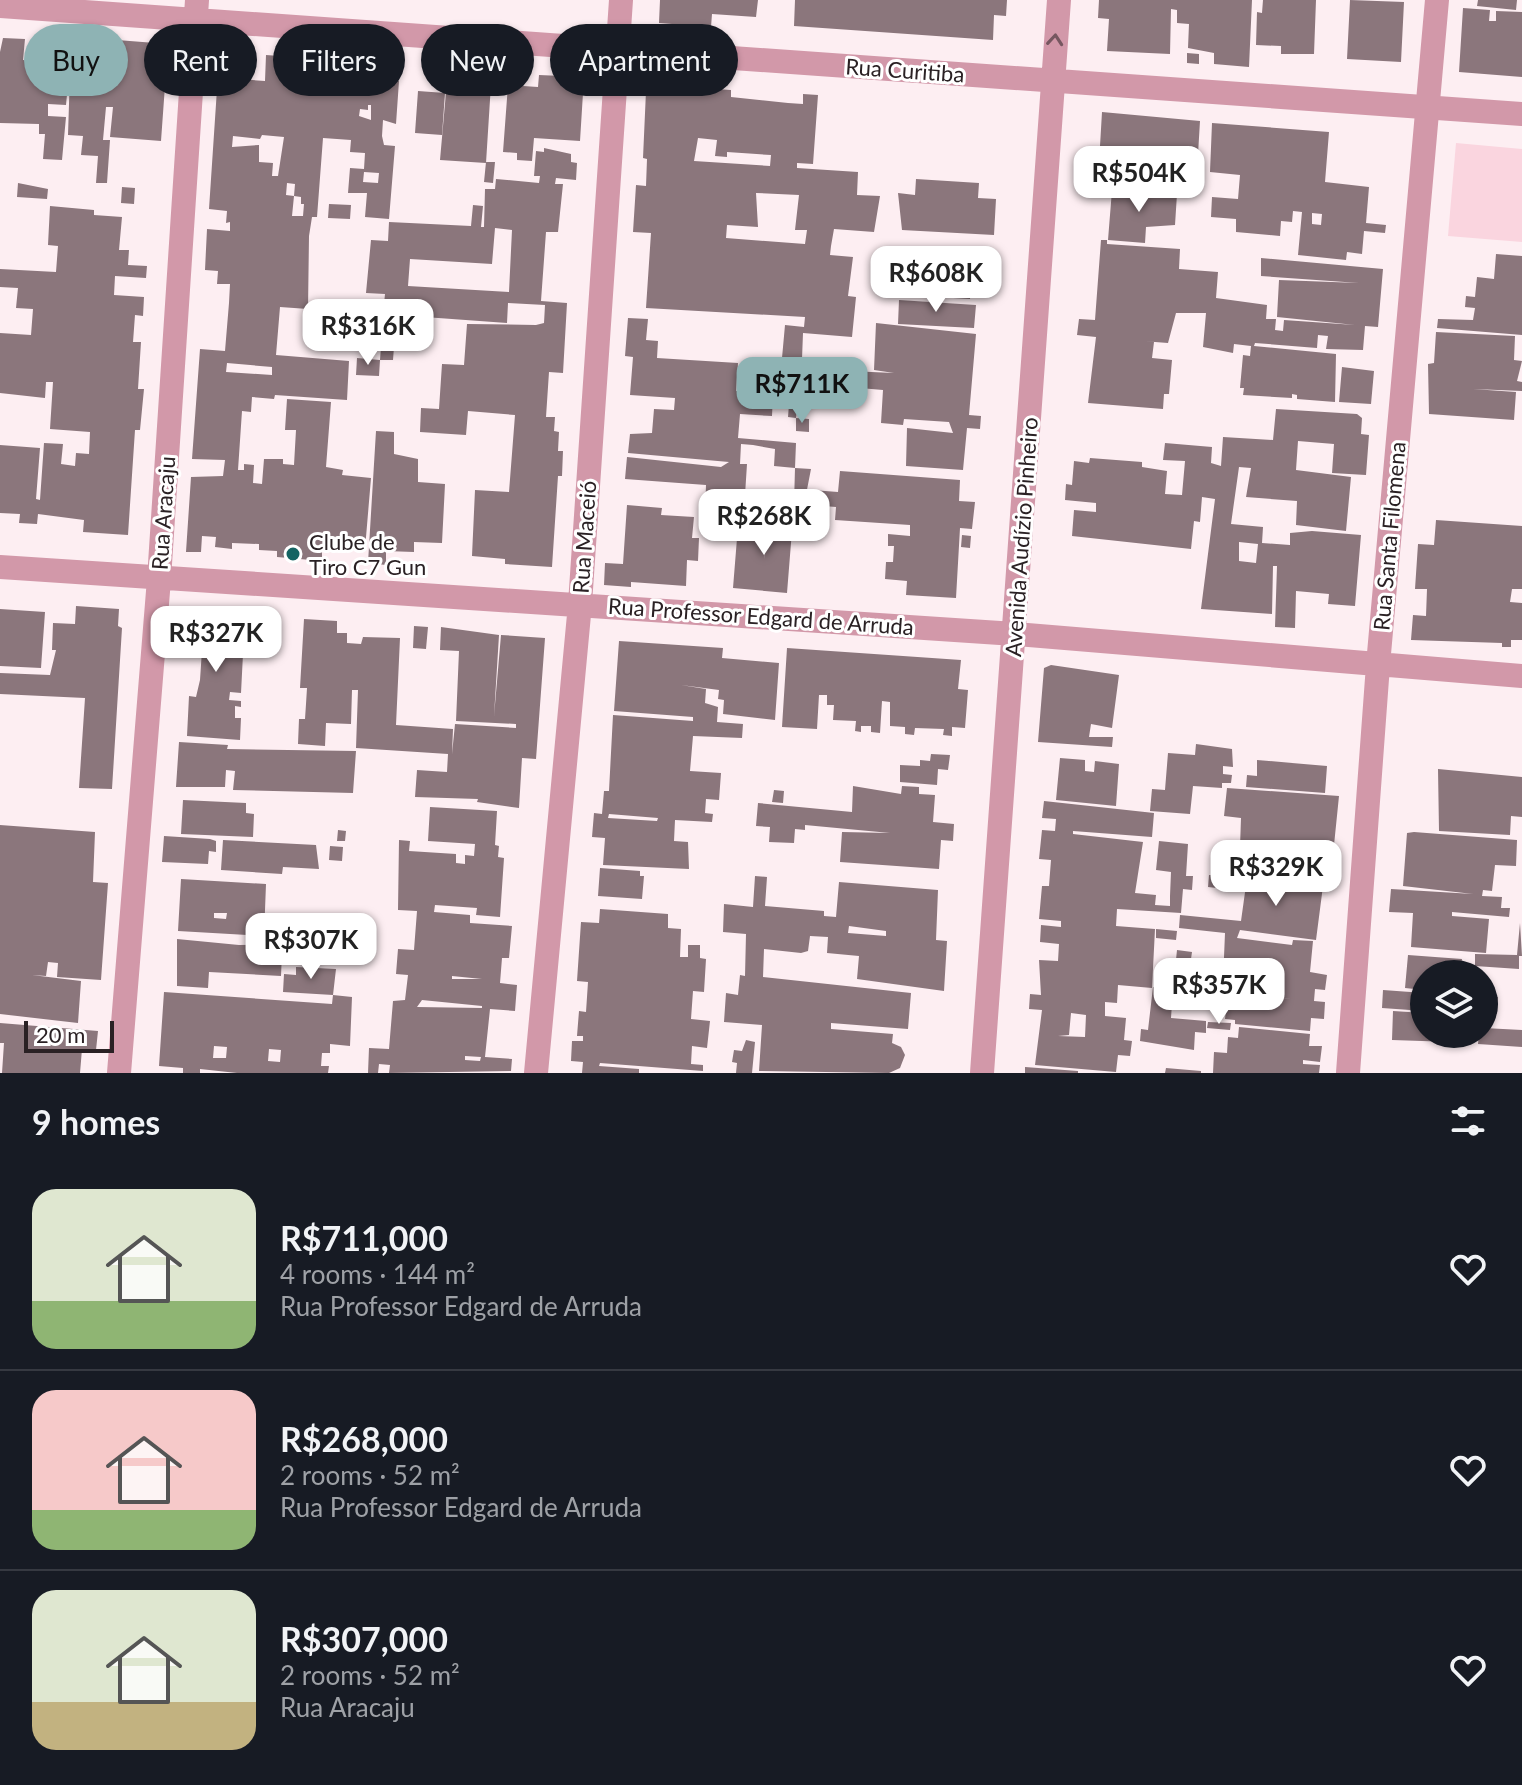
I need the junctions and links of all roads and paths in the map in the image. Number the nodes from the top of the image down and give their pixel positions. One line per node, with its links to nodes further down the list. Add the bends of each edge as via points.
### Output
1 (621, 0): 6 (street, Rua Maceió)
2 (1059, 0): 9 (street, Avenida Audízio Pinheiro, one-way to 2)
3 (1437, 0): 11 (street, Rua Santa Filomena)
4 (0, 6): 5 (street, Rua Curitiba)
5 (196, 10): 7 (street, Rua Curitiba); 14 (street, Rua Aracaju)
6 (620, 24)
7 (550, 43)
8 (738, 58): 9 (street, Rua Curitiba)
9 (1052, 81): 11 (street, Rua Curitiba); 16 (street, Avenida Audízio Pinheiro)
10 (615, 96): 15 (street, Rua Maceió)
11 (1429, 108): 12 (street, Rua Curitiba); 17 (street, Rua Santa Filomena)
12 (1522, 114)
13 (0, 567): 14 (street, Rua Professor Edgard de Arruda)
14 (159, 579): 15 (street, Rua Professor Edgard de Arruda); 19 (street, Rua Aracaju)
15 (580, 604): 16 (street, Rua Professor Edgard de Arruda); 20 (street, Rua Maceió)
16 (1015, 634): 17 (street, Rua Professor Edgard de Arruda); 21 (street, Avenida Audízio Pinheiro)
17 (1378, 665): 18 (street, Rua Professor Edgard de Arruda); 22 (street, Rua Santa Filomena)
18 (1522, 676)
19 (119, 1073)
20 (536, 1073)
21 (982, 1073)
22 (1348, 1073)

